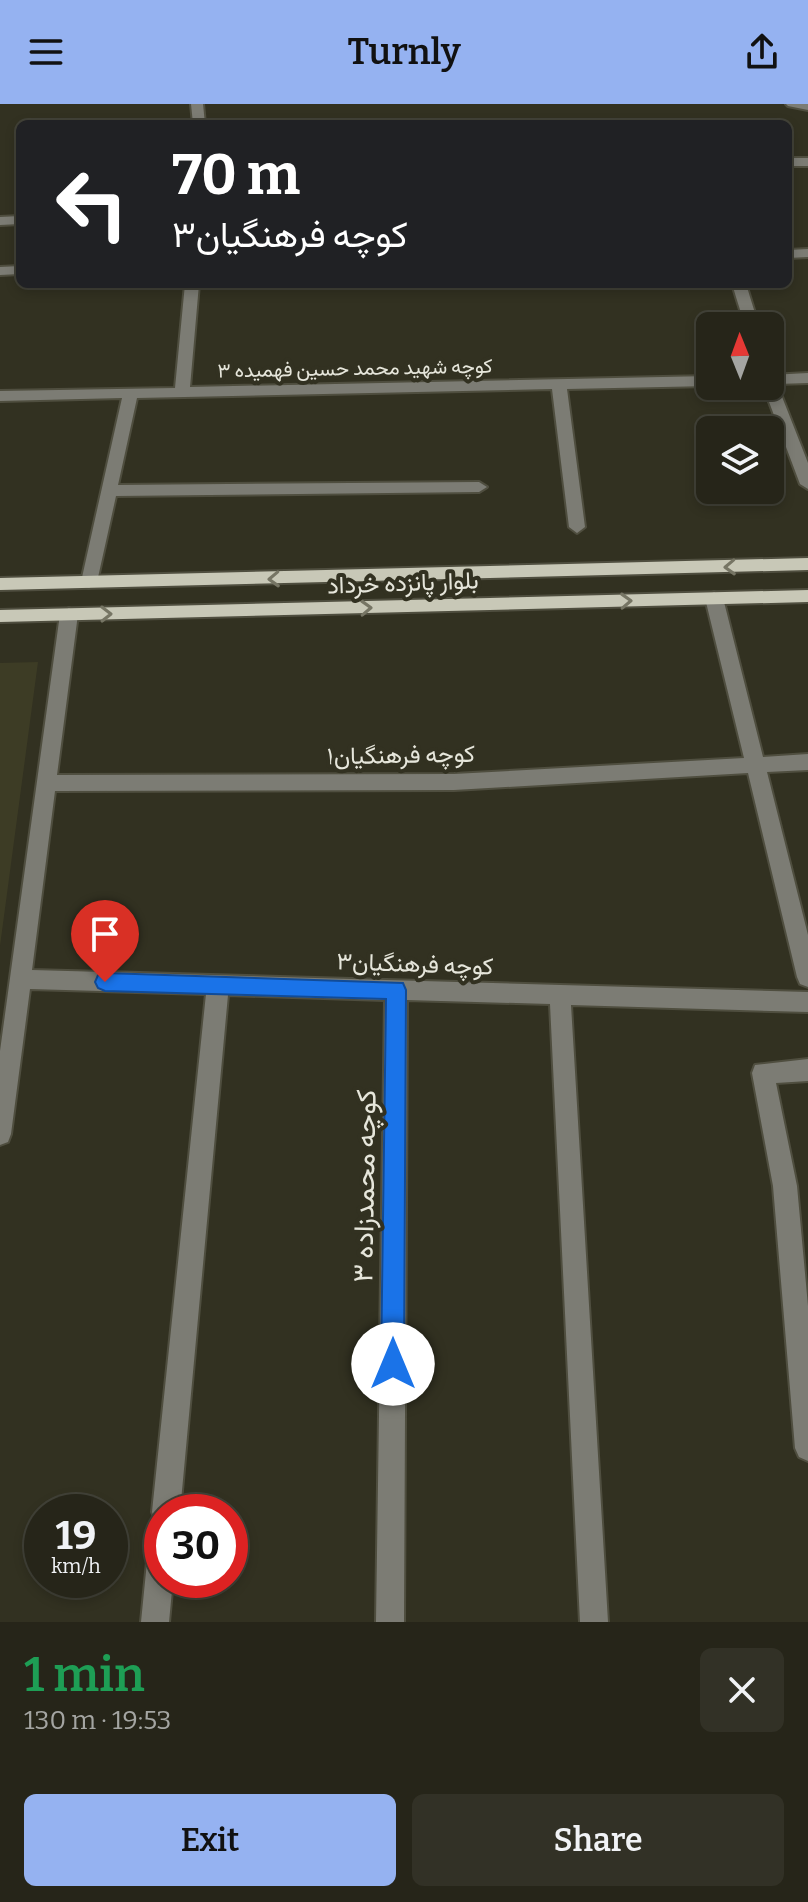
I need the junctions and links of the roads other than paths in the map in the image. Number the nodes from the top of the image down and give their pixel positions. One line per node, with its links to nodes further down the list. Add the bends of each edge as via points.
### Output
1 (792, 104): 2 (street)
2 (808, 106)
3 (192, 288): 10 (street)
4 (740, 288): 5 (street)
5 (748, 312)
6 (808, 378): 8 (street)
7 (696, 381): 9 (street, کوچه شهید محمد حسین فهمیده ۳)
8 (784, 381)
9 (559, 384): 10 (street, کوچه شهید محمد حسین فهمیده ۳); 17 (street)
10 (182, 392): 11 (street, کوچه شهید محمد حسین فهمیده ۳)
11 (131, 393): 12 (street, کوچه شهید محمد حسین فهمیده ۳); 16 (street)
12 (0, 396)
13 (777, 400): 14 (street)
14 (808, 484)
15 (479, 487): 16 (street)
16 (110, 491): 19 (street)
17 (577, 527)
18 (808, 564): 19 (main road, بلوار پانزده خرداد, one-way to 19)
19 (89, 582): 20 (main road, بلوار پانزده خرداد)
20 (0, 584)
21 (808, 596): 22 (main road, بلوار پانزده خرداد)
22 (714, 598): 23 (main road, بلوار پانزده خرداد, one-way to 22); 26 (street)
23 (69, 614): 24 (main road, بلوار پانزده خرداد); 27 (street)
24 (0, 616)
25 (808, 762): 26 (street, کوچه فرهنگیان۱)
26 (756, 763): 27 (street, کوچه فرهنگیان۱, via 454,782); 28 (street)
27 (47, 783): 29 (street)
28 (808, 977)
29 (21, 979): 30 (street, کوچه فرهنگیان۳); 35 (street)
30 (218, 985): 31 (street, کوچه فرهنگیان۳); 37 (street)
31 (396, 990): 32 (street, کوچه فرهنگیان۳); 40 (street, کوچه محمدزاده ۳)
32 (560, 995): 33 (street, کوچه فرهنگیان۳); 41 (street)
33 (808, 1002)
34 (808, 1070): 36 (street, via 763,1073 785,1186)
35 (0, 1134)
36 (808, 1448)
37 (168, 1494)
38 (157, 1598): 39 (street)
39 (155, 1622)
40 (390, 1622)
41 (594, 1622)

